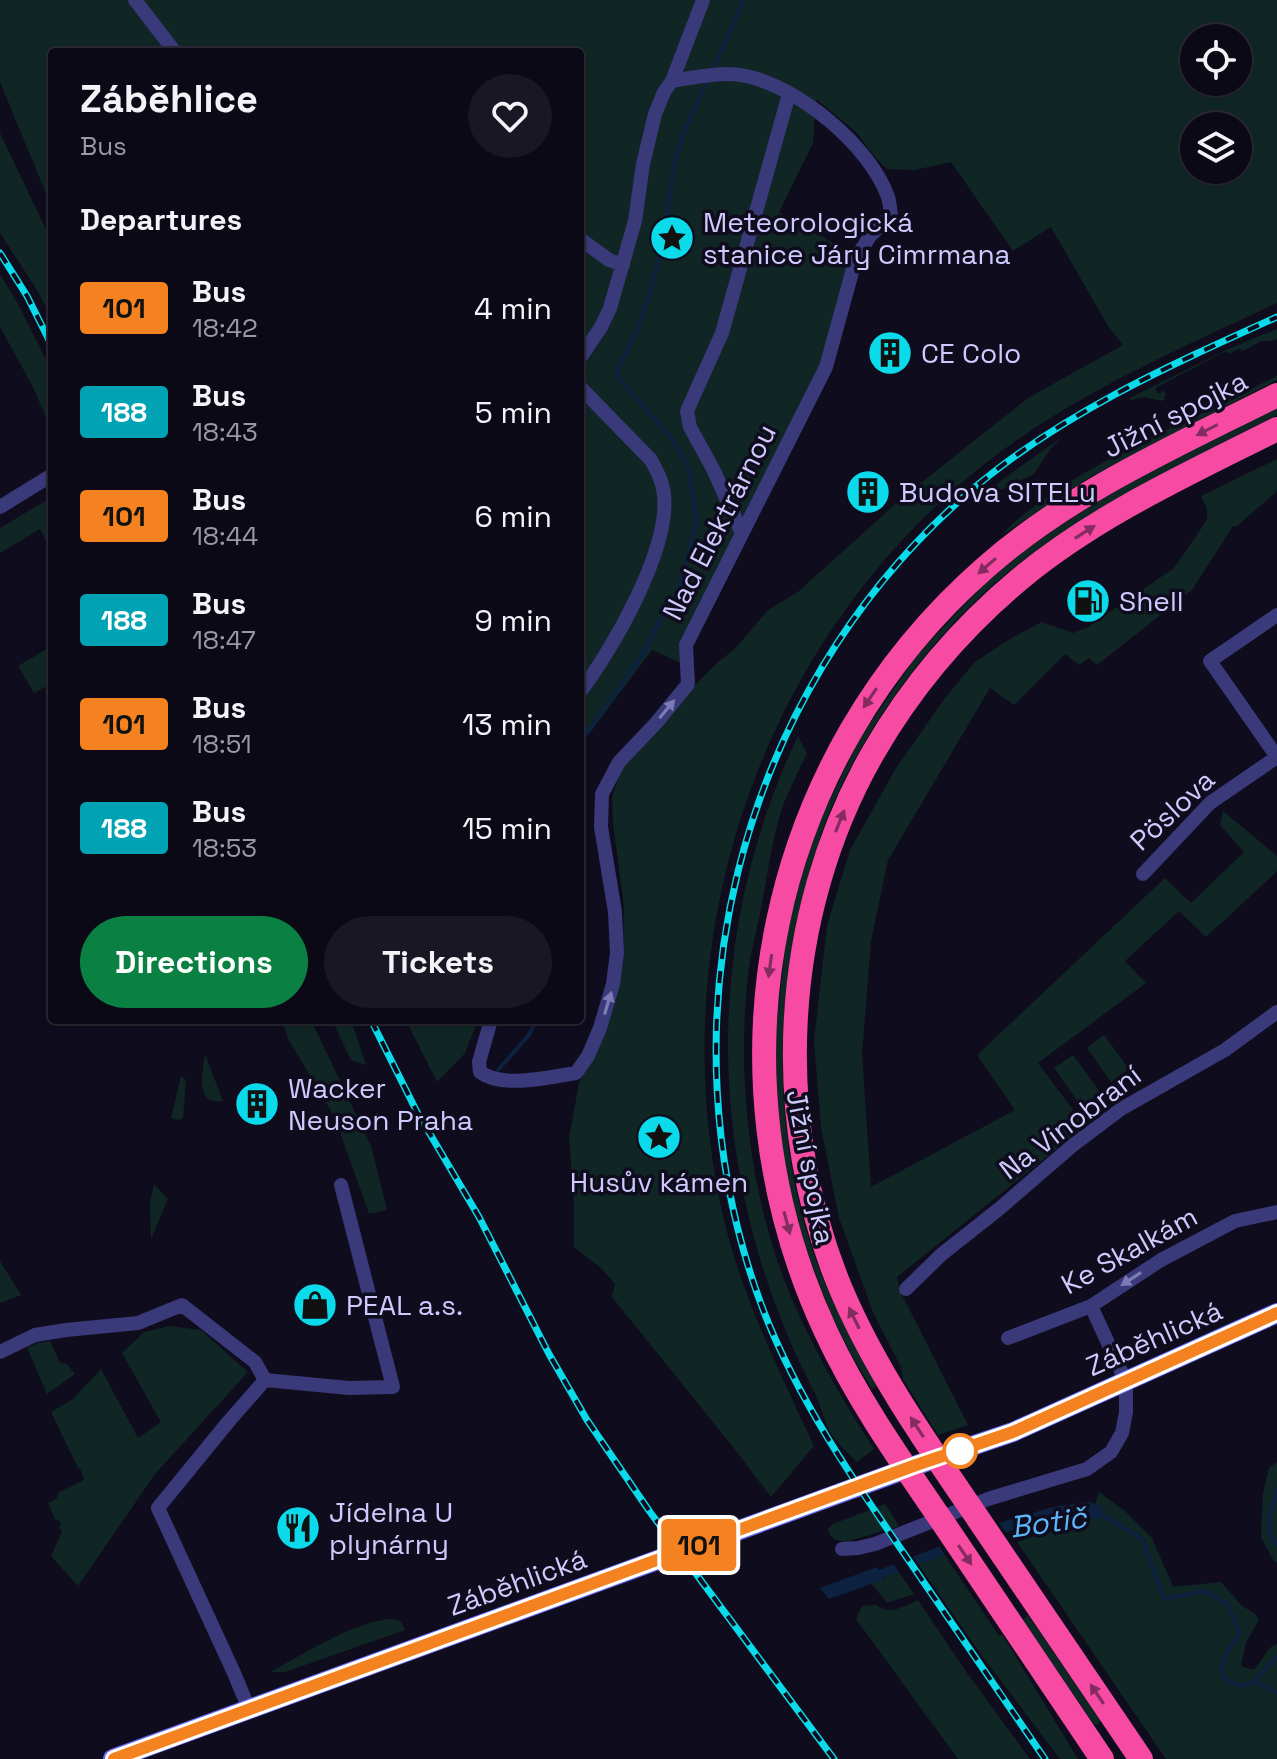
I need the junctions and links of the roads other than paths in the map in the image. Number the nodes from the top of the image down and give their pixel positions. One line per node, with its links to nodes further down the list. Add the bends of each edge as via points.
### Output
1 (135, 0): 3 (street)
2 (703, 0): 4 (street)
3 (172, 48)
4 (672, 81): 5 (street, via 734,74); 7 (street, via 652,127)
5 (789, 94): 14 (street, via 722,333 687,411); 14 (street, Nad Elektrárnou, via 841,130 869,162 889,199 891,215 856,258 826,367)
6 (584, 242): 7 (street)
7 (623, 265): 8 (street, via 610,308)
8 (584, 352)
9 (584, 391): 16 (street, Nad Elektrárnou, via 651,460 664,496 661,536 648,571 616,637)
10 (1277, 395): 35 (highway, Jižní spojka, one-way to 35, via 1105,483 1040,525 939,611 888,673 844,741 794,858 775,935 764,1024 764,1084 787,1227 810,1296 860,1396)
11 (1277, 429): 36 (highway, Jižní spojka, one-way to 11, via 891,1386 832,1267 805,1171 796,1102 803,958 825,865 846,806 907,701 948,649 1048,557 1113,514)
12 (48, 477): 13 (street)
13 (0, 507)
14 (742, 533): 21 (street, Nad Elektrárnou, one-way to 14, via 509,1081 576,1073 588,1056 613,984 617,953 601,827 602,794 619,762 688,684 686,645)
15 (1277, 615): 17 (street, via 1210,661)
16 (584, 686)
17 (1277, 757): 18 (street, Pöslova, via 1210,803)
18 (1143, 874)
19 (1277, 1012): 25 (street, Na Vinobraní, via 1225,1050 1108,1118)
20 (490, 1024): 21 (street)
21 (480, 1072): 22 (street)
22 (485, 1089)
23 (341, 1185): 30 (street, via 393,1387)
24 (1277, 1212): 26 (street, Ke Skalkám, one-way to 26, via 1235,1221 1161,1260)
25 (906, 1289)
26 (1091, 1306): 28 (street, Ke Skalkám); 31 (street)
27 (1277, 1313): 31 (street, Záběhlická)
28 (1008, 1338)
29 (0, 1352): 30 (street, via 35,1335 138,1323 182,1305 255,1362)
30 (265, 1380): 33 (street, via 158,1508)
31 (1126, 1382): 32 (street, via 1122,1433 1111,1452 1087,1469 988,1499 875,1544); 33 (street, Záběhlická, via 1053,1413 993,1428 939,1457 856,1488)
32 (842, 1549)
33 (249, 1709): 34 (street, Záběhlická)
34 (113, 1759)
35 (1102, 1759)
36 (1141, 1759)

